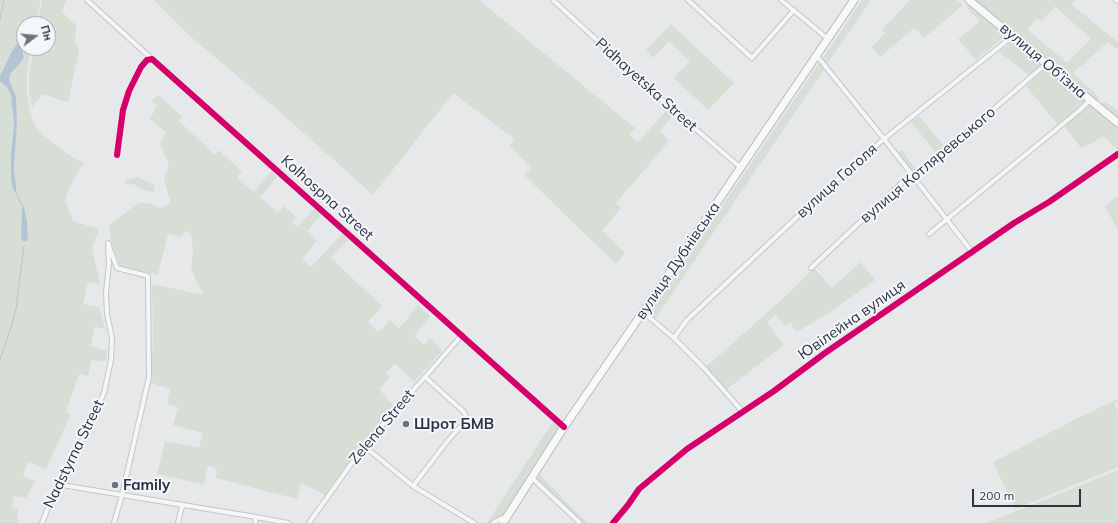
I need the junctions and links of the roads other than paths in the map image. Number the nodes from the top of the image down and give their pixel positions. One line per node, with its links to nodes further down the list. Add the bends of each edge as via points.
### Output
1 (87, 0): 11 (street, Kolhospna Street)
2 (553, 0): 18 (street, Pidhayetska Street)
3 (688, 0): 7 (street, via 752,58)
4 (781, 0): 7 (street)
5 (854, 0): 9 (highway, вулиця Дубнівська)
6 (969, 0): 8 (highway, вулиця Об’їзна)
7 (794, 10): 9 (street)
8 (1013, 36): 12 (highway, вулиця Об’їзна); 15 (street, вулиця Гоголя)
9 (828, 39): 10 (highway, вулиця Дубнівська)
10 (818, 56): 15 (street); 18 (highway, вулиця Дубнівська)
11 (152, 59): 17 (street, via 147,60 141,67 129,90 123,110); 25 (street, Kolhospna Street)
12 (1046, 64): 13 (highway, вулиця Об’їзна); 19 (street, вулиця Котляревського)
13 (1090, 100): 14 (highway, вулиця Об’їзна); 20 (street)
14 (1118, 123)
15 (884, 139): 19 (street); 26 (street, вулиця Гоголя, via 687,320)
16 (1118, 154): 22 (street, Ювілейна вулиця)
17 (117, 155)
18 (741, 168): 24 (highway, вулиця Дубнівська)
19 (914, 178): 20 (street); 23 (street, вулиця Котляревського, via 907,178)
20 (948, 220): 21 (street); 22 (street)
21 (930, 234)
22 (973, 253): 28 (street, Ювілейна вулиця)
23 (811, 268)
24 (643, 312): 26 (street); 29 (highway, вулиця Дубнівська)
25 (462, 335): 27 (street, Zelena Street); 29 (street, Kolhospna Street)
26 (674, 338): 28 (street)
27 (424, 377): 30 (street, Zelena Street); 33 (street, via 464,412 467,419)
28 (743, 412): 47 (street, Ювілейна вулиця, via 687,449 639,489)
29 (564, 427): 31 (highway, вулиця Дубнівська)
30 (364, 446): 33 (street); 43 (street, Zelena Street)
31 (531, 477): 37 (highway, вулиця Дубнівська); 46 (street)
32 (62, 485): 34 (street); 34 (street, Nadstyrna Street, via 104,393 111,360 112,338 106,293 108,243 117,268 148,276 149,377); 38 (street, Nadstyrna Street, via 51,500)
33 (413, 486): 44 (street)
34 (122, 495): 35 (street); 39 (street)
35 (182, 506): 36 (street); 40 (street)
36 (256, 517): 41 (street); 42 (street)
37 (504, 521): 45 (street, via 502,518)
38 (42, 523)
39 (114, 523)
40 (178, 523)
41 (255, 523)
42 (288, 523)
43 (309, 523)
44 (474, 523)
45 (493, 523)
46 (580, 523)
47 (612, 523)

